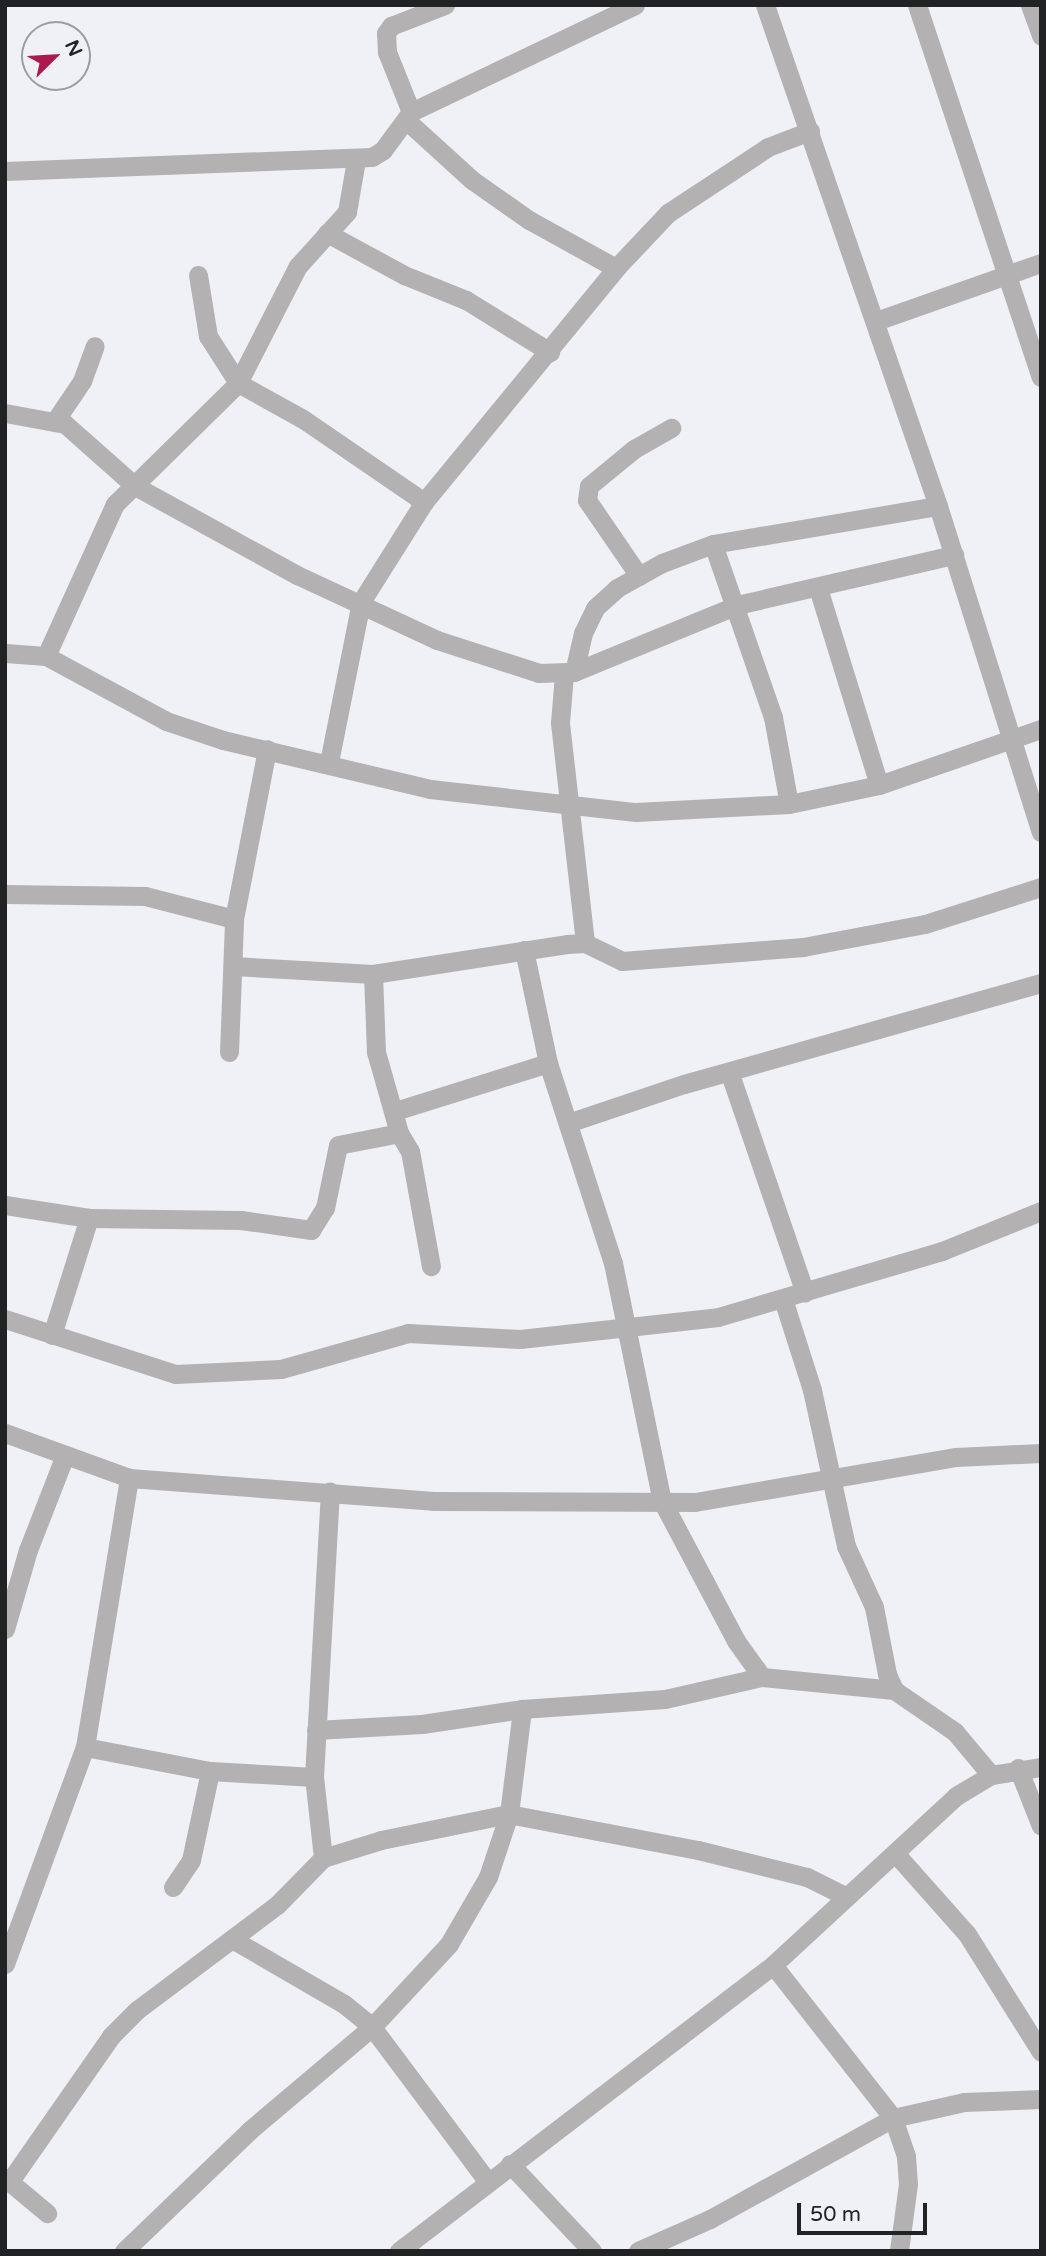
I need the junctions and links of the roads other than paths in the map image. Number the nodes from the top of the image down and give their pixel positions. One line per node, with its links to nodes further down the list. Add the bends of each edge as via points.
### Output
1 (635, 5): 7 (street)
2 (765, 5): 8 (street)
3 (917, 5): 14 (street)
4 (1030, 5): 6 (street)
5 (436, 6): 7 (street, via 391,26 386,33 387,52)
6 (1041, 36)
7 (409, 116): 9 (street, via 383,150); 13 (street, via 472,180 517,212)
8 (810, 131): 13 (street, via 768,147 679,203); 16 (street)
9 (356, 160): 10 (street); 11 (street, via 347,212)
10 (5, 171)
11 (327, 233): 18 (street, via 404,275 466,300); 20 (street, via 298,266)
12 (1041, 263): 14 (street)
13 (616, 268): 18 (street)
14 (1005, 274): 16 (street); 19 (street)
15 (198, 275): 20 (street, via 208,336)
16 (876, 321): 26 (street)
17 (94, 346): 22 (street, via 82,381)
18 (550, 352): 25 (street)
19 (1041, 377)
20 (238, 383): 24 (street); 25 (street, via 303,419)
21 (5, 413): 22 (street)
22 (55, 421): 24 (street, via 76,432)
23 (671, 428): 29 (street, via 634,449 589,486 587,500)
24 (135, 486): 31 (street, via 297,575); 34 (street, via 115,504)
25 (424, 502): 31 (street)
26 (938, 506): 27 (street); 28 (street)
27 (713, 544): 29 (street); 32 (street)
28 (954, 555): 30 (street); 37 (street)
29 (639, 576): 35 (street, via 595,608)
30 (818, 588): 32 (street); 40 (street)
31 (361, 602): 35 (street, via 437,640 539,673); 39 (street)
32 (737, 606): 35 (street); 42 (street, via 773,717)
33 (5, 653): 34 (street)
34 (46, 656): 38 (street, via 166,721)
35 (569, 673): 41 (street, via 560,723)
36 (1041, 729): 37 (street)
37 (1011, 741): 40 (street); 43 (street)
38 (267, 749): 39 (street); 46 (street)
39 (329, 762): 41 (street, via 430,789)
40 (879, 785): 42 (street)
41 (568, 803): 42 (street, via 636,812); 47 (street)
42 (789, 804)
43 (1041, 832)
44 (1041, 887): 47 (street, via 925,924 803,947 622,961)
45 (5, 894): 46 (street, via 145,896)
46 (234, 919): 49 (street)
47 (585, 943): 48 (street)
48 (524, 950): 50 (street); 53 (street)
49 (233, 967): 50 (street); 52 (street)
50 (373, 974): 55 (street, via 376,1052)
51 (1041, 983): 54 (street)
52 (229, 1052)
53 (548, 1063): 55 (street); 56 (street)
54 (730, 1074): 56 (street, via 684,1084); 62 (street)
55 (395, 1111): 57 (street)
56 (568, 1123): 65 (street, via 613,1263)
57 (400, 1133): 60 (street, via 338,1145 325,1208 311,1230 240,1220); 61 (street, via 415,1173)
58 (5, 1205): 60 (street)
59 (1041, 1211): 62 (street, via 942,1251)
60 (89, 1218): 66 (street)
61 (430, 1266)
62 (805, 1293): 63 (street)
63 (783, 1299): 65 (street, via 718,1317); 70 (street, via 812,1391)
64 (5, 1319): 66 (street)
65 (624, 1328): 66 (street, via 520,1339 408,1333 281,1369 209,1375 175,1374); 73 (street)
66 (52, 1335)
67 (5, 1433): 69 (street)
68 (1041, 1453): 70 (street, via 956,1457)
69 (65, 1455): 71 (street); 74 (street, via 28,1550)
70 (830, 1477): 73 (street, via 695,1502); 76 (street, via 846,1546 874,1607)
71 (129, 1478): 72 (street); 79 (street)
72 (330, 1491): 73 (street, via 433,1501); 78 (street)
73 (662, 1501): 75 (street, via 736,1641)
74 (5, 1629)
75 (762, 1677): 76 (street); 77 (street, via 665,1699)
76 (894, 1690): 83 (street, via 955,1732)
77 (522, 1709): 78 (street, via 422,1724); 85 (street)
78 (316, 1730): 84 (street)
79 (85, 1747): 82 (street); 92 (street)
80 (1041, 1767): 81 (street)
81 (1018, 1768): 83 (street); 86 (street)
82 (209, 1771): 84 (street); 89 (street, via 191,1860)
83 (991, 1775): 87 (street, via 956,1796)
84 (314, 1777): 88 (street)
85 (509, 1814): 88 (street, via 381,1840); 90 (street, via 734,1859 807,1877); 94 (street, via 472,1912 449,1944)
86 (1041, 1826)
87 (895, 1853): 90 (street); 95 (street, via 967,1934)
88 (323, 1858): 91 (street, via 277,1905)
89 (173, 1886)
90 (845, 1896): 93 (street)
91 (232, 1939): 94 (street, via 344,2004); 99 (street, via 137,2010 111,2036)
92 (5, 1964)
93 (773, 1965): 97 (street); 98 (street)
94 (372, 2027): 100 (street); 102 (street, via 250,2130)
95 (1041, 2052)
96 (1041, 2099): 97 (street, via 964,2102)
97 (893, 2118): 105 (street, via 709,2219); 106 (street, via 906,2157 908,2184)
98 (510, 2164): 100 (street); 104 (street)
99 (8, 2180): 101 (street)
100 (488, 2182): 103 (street)
101 (47, 2213)
102 (124, 2251)
103 (399, 2251)
104 (592, 2251)
105 (638, 2251)
106 (899, 2251)

